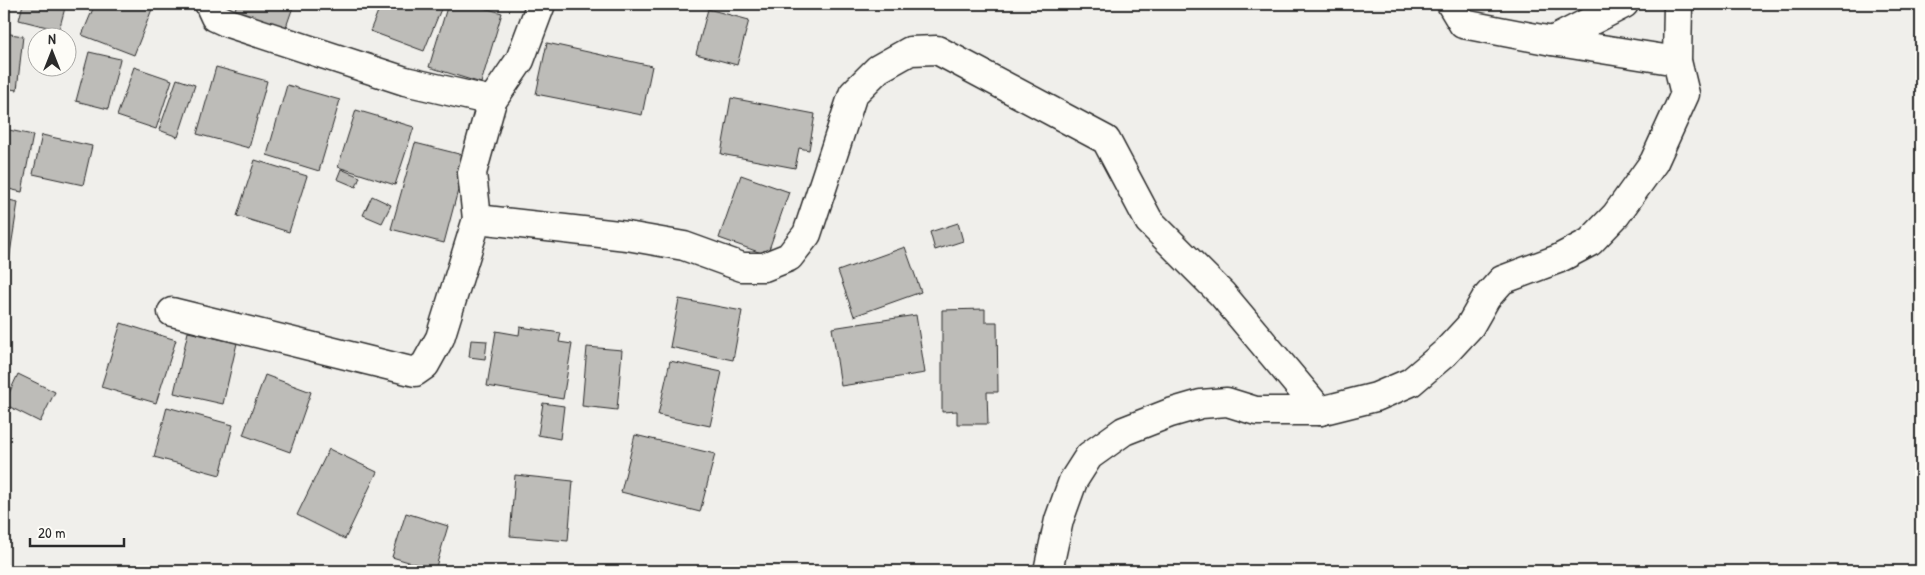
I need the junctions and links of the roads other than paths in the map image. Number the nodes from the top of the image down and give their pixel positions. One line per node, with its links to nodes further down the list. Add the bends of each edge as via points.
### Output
1 (209, 4): 8 (street, via 215,17 228,23 405,81)
2 (541, 4): 8 (street, via 520,60)
3 (1450, 4): 6 (street, via 1463,24)
4 (1624, 4): 6 (street)
5 (1678, 4): 7 (street)
6 (1552, 41): 7 (street)
7 (1677, 62): 11 (street, via 1685,94 1654,162 1616,214 1590,242 1558,259 1502,280 1486,298 1470,326 1411,382 1376,397)
8 (492, 101): 9 (street, via 472,172)
9 (477, 219): 10 (street, via 440,338 425,366 415,372); 11 (street, via 627,236 684,246 742,267 764,267 790,257 807,234 853,94 878,69 910,51 937,50 1106,140 1149,221 1222,294)
10 (172, 312)
11 (1320, 411): 12 (street, via 1256,411 1227,402 1202,404 1124,431 1089,456 1073,481 1059,520)
12 (1048, 571)

